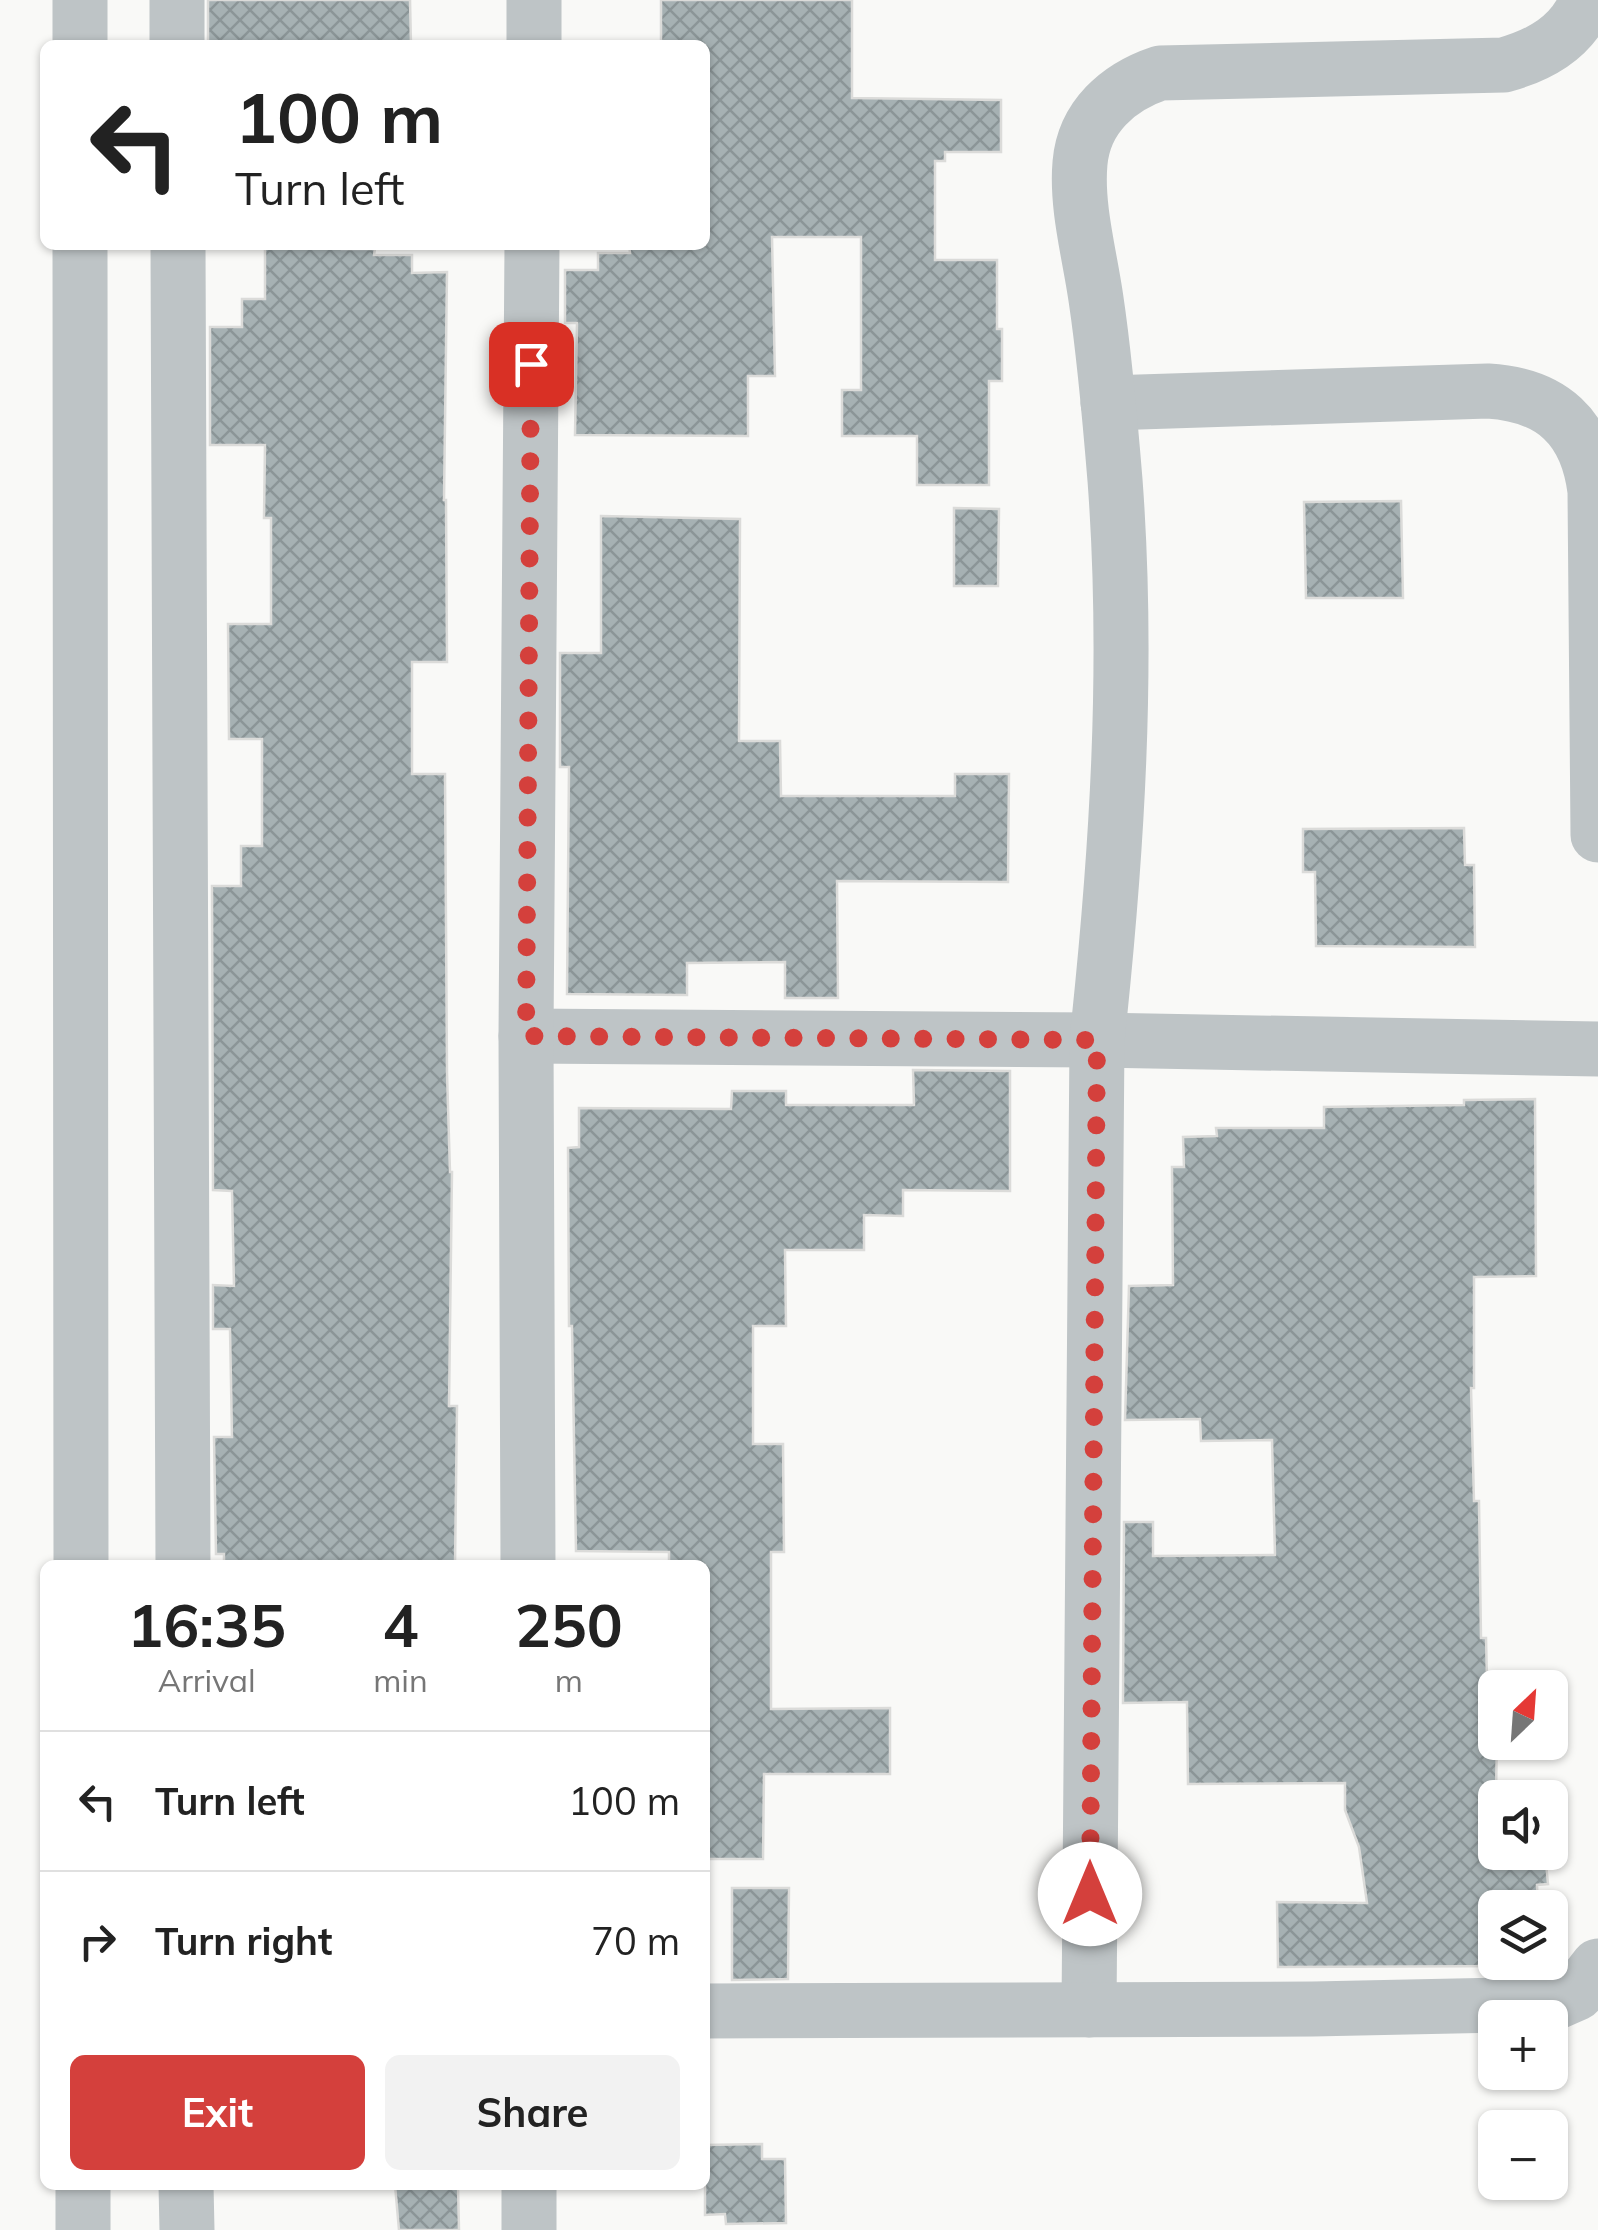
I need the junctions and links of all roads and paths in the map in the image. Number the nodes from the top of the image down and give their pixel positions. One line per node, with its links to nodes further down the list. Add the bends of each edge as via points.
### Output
1 (80, 0): 5 (street)
2 (177, 0): 6 (street)
3 (534, 0): 7 (street)
4 (1588, 0): 11 (street, via 1550,47 1504,65 1186,70 1135,81 1114,96 1085,138 1080,163)
5 (80, 40)
6 (178, 40)
7 (534, 40)
8 (80, 250): 16 (street)
9 (178, 250): 17 (street)
10 (532, 250): 13 (street)
11 (1108, 403): 12 (street, via 1488,391 1534,399 1554,410 1572,427 1592,468); 14 (street, via 1121,632 1120,768)
12 (1598, 834)
13 (526, 1036): 14 (street); 18 (street)
14 (1097, 1040): 15 (street); 20 (street)
15 (1598, 1049)
16 (82, 1560)
17 (184, 1560)
18 (528, 1560)
19 (1598, 1966): 20 (street, via 1577,1993 1552,2004)
20 (1089, 2010): 21 (street)
21 (710, 2011)
22 (83, 2190): 25 (street)
23 (186, 2190): 26 (street)
24 (529, 2190): 27 (street)
25 (84, 2230)
26 (187, 2230)
27 (529, 2230)

